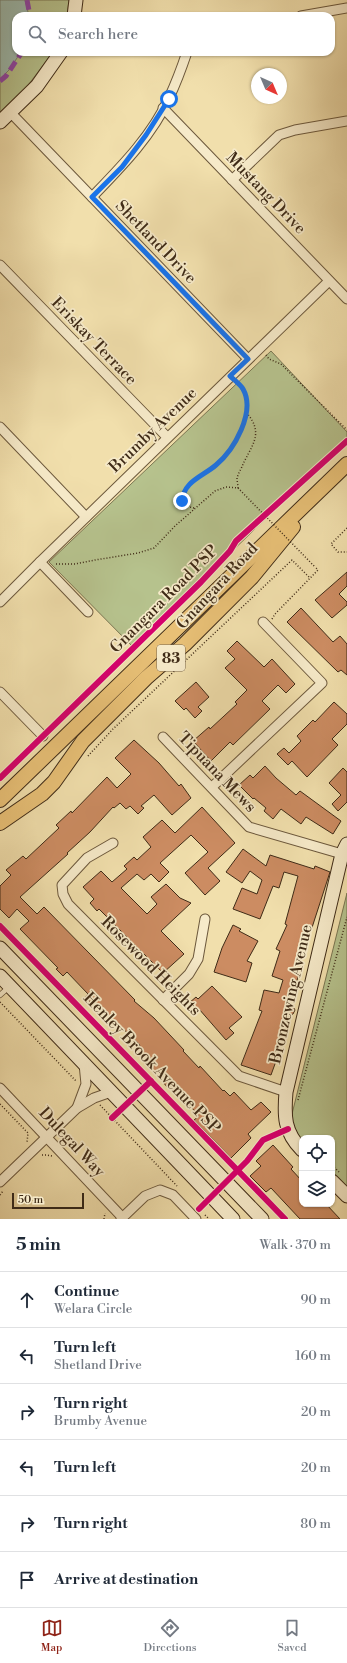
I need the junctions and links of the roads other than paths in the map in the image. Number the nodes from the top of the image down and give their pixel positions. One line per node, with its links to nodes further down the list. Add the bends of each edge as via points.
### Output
1 (76, 0): 3 (main road)
2 (347, 8): 4 (street)
3 (74, 12)
4 (324, 12)
5 (58, 56): 8 (main road, via 37,86)
6 (186, 56): 7 (street)
7 (163, 108): 11 (street, Mustang Drive); 12 (street, via 122,167)
8 (10, 112): 9 (main road); 12 (street, Shetland Drive)
9 (0, 122)
10 (347, 122): 11 (street, via 295,130 280,135)
11 (232, 180): 14 (street, Mustang Drive)
12 (92, 197): 16 (street, Shetland Drive)
13 (0, 265): 18 (street, Eriskay Terrace)
14 (329, 281): 15 (street, Mustang Drive); 16 (street, Brumby Avenue)
15 (347, 299)
16 (248, 359): 18 (street, Brumby Avenue)
17 (0, 427): 21 (street)
18 (167, 438): 21 (street, Brumby Avenue)
19 (347, 464): 20 (main road, Gnangara Road / 83)
20 (330, 480): 30 (main road, Gnangara Road / 83); 31 (main road, Gnangara Road / 83, via 252,577 186,644 146,678 83,741 54,782 42,794)
21 (86, 516): 22 (street, Brumby Avenue)
22 (42, 564): 23 (street, Brumby Avenue); 24 (street)
23 (0, 602)
24 (88, 612)
25 (266, 624): 29 (street, via 322,684)
26 (0, 692): 27 (street)
27 (43, 736)
28 (163, 737): 29 (street, Tipuana Mews)
29 (212, 787): 33 (street, Tipuana Mews, via 249,827)
30 (0, 800)
31 (0, 822)
32 (113, 843): 39 (street, Rosewood Heights, via 87,858 62,885 63,894 68,904)
33 (344, 849): 43 (main road, Bronzewing Avenue)
34 (205, 919): 39 (street, via 198,958 189,974)
35 (0, 948): 53 (main road)
36 (0, 976): 37 (main road)
37 (10, 986): 38 (lane); 40 (main road)
38 (0, 995)
39 (163, 1000): 43 (street, Rosewood Heights, via 239,1076)
40 (84, 1064): 42 (main road); 44 (street, via 85,1090)
41 (0, 1088): 45 (street, Dulegal Way)
42 (111, 1092): 44 (street, via 94,1098); 52 (main road)
43 (286, 1092): 46 (main road, Bronzewing Avenue, via 284,1114 288,1129)
44 (78, 1108): 45 (street)
45 (47, 1137): 47 (street); 51 (street, Dulegal Way)
46 (299, 1147)
47 (0, 1182)
48 (335, 1184): 49 (main road)
49 (347, 1196)
50 (200, 1216): 51 (street, via 173,1196 160,1190 145,1196)
51 (122, 1218)
52 (233, 1219)
53 (262, 1219)

